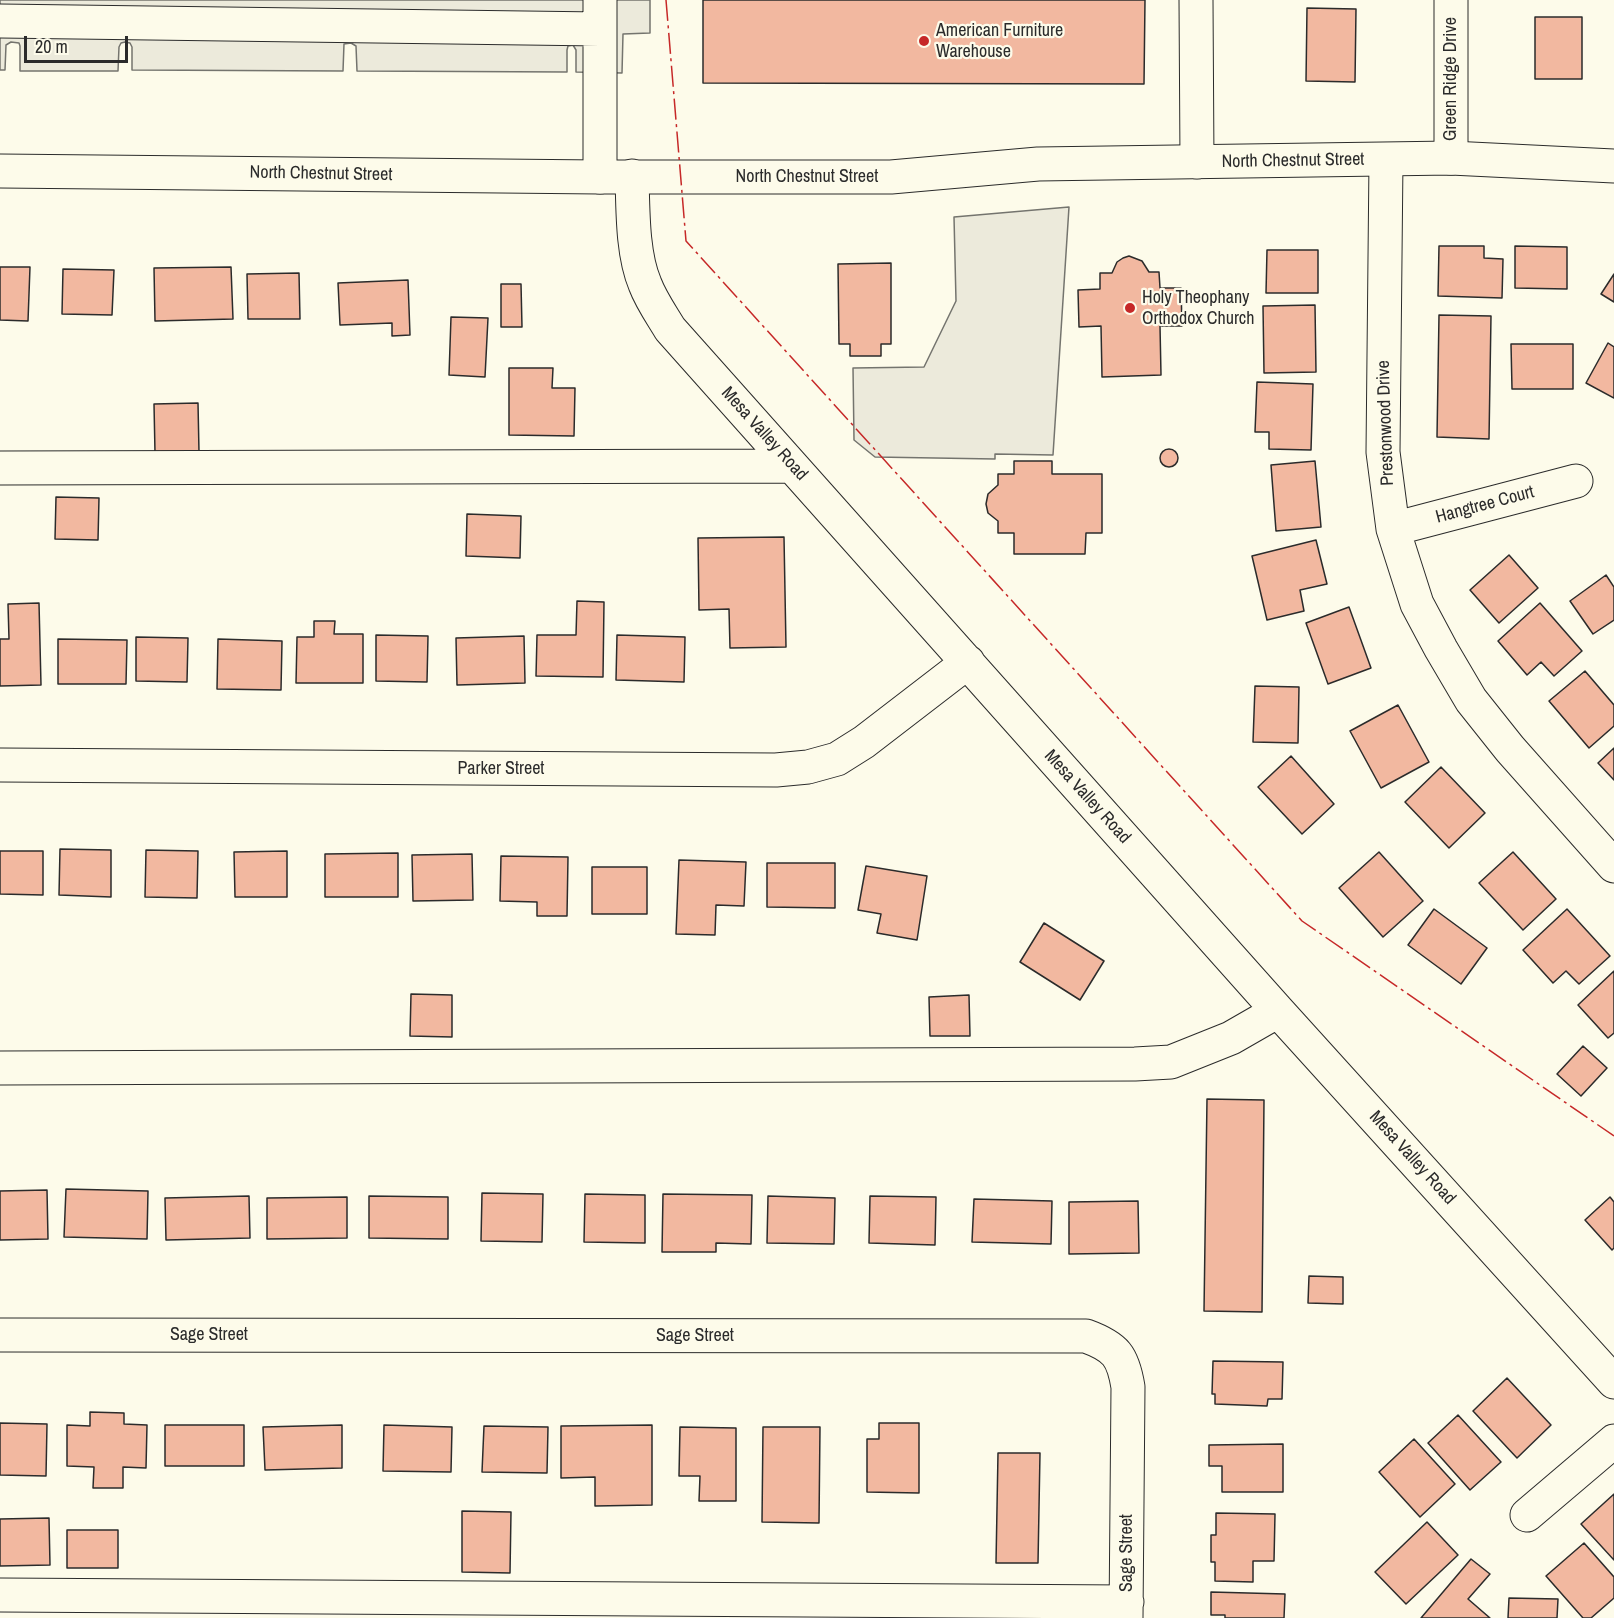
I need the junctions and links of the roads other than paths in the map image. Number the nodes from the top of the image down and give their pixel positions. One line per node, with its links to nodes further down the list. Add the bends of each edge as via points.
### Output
1 (1196, 0): 7 (street)
2 (1452, 0): 5 (street, Green Ridge Drive)
3 (600, 14): 4 (street); 10 (street, Mesa Valley Road)
4 (0, 21)
5 (1451, 158): 6 (street, North Chestnut Street); 8 (street, North Chestnut Street)
6 (1386, 160): 7 (street, North Chestnut Street); 14 (street, Prestonwood Drive, via 1383,452)
7 (1197, 162): 10 (street, North Chestnut Street, via 1038,164 891,177)
8 (1614, 166)
9 (0, 171): 10 (street, North Chestnut Street)
10 (616, 176): 11 (street, Mesa Valley Road, via 644,282 656,306 670,329)
11 (792, 466): 12 (street); 15 (street, Mesa Valley Road)
12 (0, 468)
13 (1576, 481): 14 (street, Hangtree Court)
14 (1393, 529): 17 (street, Prestonwood Drive, via 1417,604 1471,700)
15 (968, 662): 16 (street, Parker Street, via 864,742 837,759 808,767 765,770); 18 (street, Mesa Valley Road)
16 (0, 765)
17 (1614, 866)
18 (1278, 1011): 19 (street, via 1231,1038 1171,1062 1134,1064); 21 (street, Mesa Valley Road)
19 (0, 1068)
20 (0, 1335): 25 (street, Sage Street, via 1086,1336 1117,1353 1125,1367 1128,1387)
21 (1610, 1369)
22 (1614, 1441): 23 (street)
23 (1527, 1515)
24 (0, 1595): 25 (street)
25 (1126, 1610)

